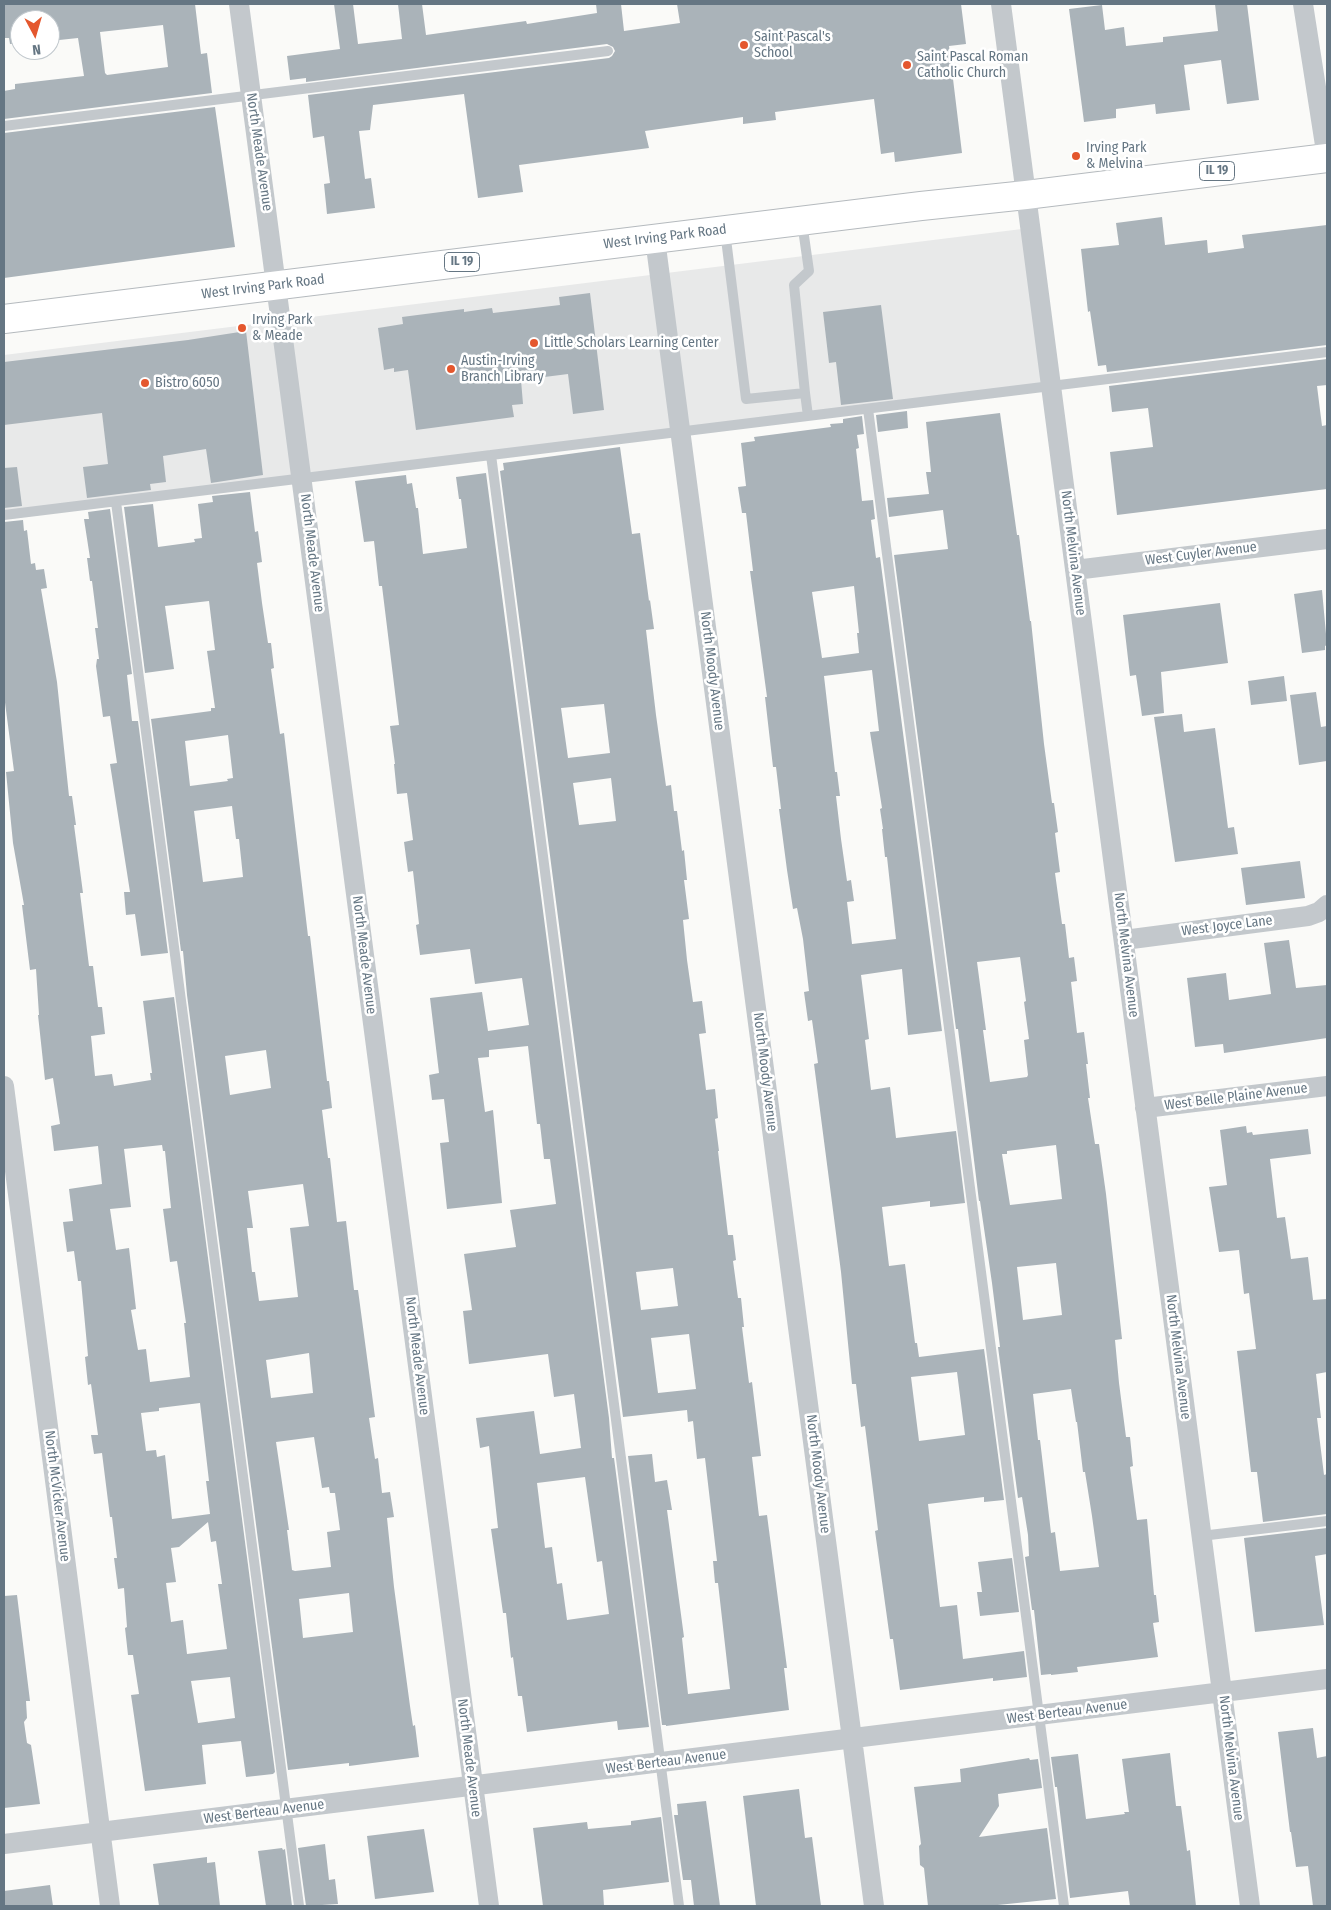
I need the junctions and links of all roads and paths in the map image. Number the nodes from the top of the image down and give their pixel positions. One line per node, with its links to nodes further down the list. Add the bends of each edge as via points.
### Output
1 (238, 4): 5 (street, North Meade Avenue)
2 (1001, 4): 8 (street, North Melvina Avenue)
3 (1304, 4): 7 (street)
4 (608, 51): 5 (lane)
5 (251, 95): 6 (lane); 12 (street, North Meade Avenue)
6 (4, 126)
7 (1327, 158): 8 (main road, West Irving Park Road / IL 19)
8 (1026, 195): 9 (main road, West Irving Park Road / IL 19); 15 (street, North Melvina Avenue)
9 (802, 220): 10 (main road, West Irving Park Road / IL 19); 16 (lane, via 810,272 794,285)
10 (725, 230): 11 (main road, West Irving Park Road / IL 19); 16 (lane, via 746,399)
11 (655, 239): 12 (main road, West Irving Park Road / IL 19); 19 (street, North Moody Avenue)
12 (276, 286): 13 (main road, West Irving Park Road / IL 19); 21 (street, North Meade Avenue)
13 (4, 319)
14 (1327, 352): 15 (lane)
15 (1051, 386): 17 (lane); 25 (street, North Melvina Avenue)
16 (805, 393): 18 (lane)
17 (868, 408): 18 (lane); 35 (lane)
18 (808, 416): 19 (lane)
19 (681, 432): 20 (lane); 36 (street, North Moody Avenue)
20 (491, 455): 21 (lane); 37 (lane)
21 (302, 478): 22 (lane); 38 (street, North Meade Avenue)
22 (116, 502): 23 (lane); 39 (lane)
23 (4, 515)
24 (1327, 539): 25 (street, West Cuyler Avenue)
25 (1075, 570): 27 (street, North Melvina Avenue)
26 (1327, 905): 27 (street, West Joyce Lane, via 1308,916)
27 (1124, 940): 30 (street, North Melvina Avenue)
28 (1327, 1086): 30 (street, West Belle Plaine Avenue)
29 (4, 1087): 40 (street, North McVicker Avenue)
30 (1145, 1108): 32 (street, North Melvina Avenue)
31 (1327, 1521): 32 (lane)
32 (1202, 1536): 34 (street, North Melvina Avenue)
33 (1327, 1680): 34 (street, West Berteau Avenue)
34 (1222, 1693): 35 (street, West Berteau Avenue); 48 (street, North Melvina Avenue)
35 (1039, 1715): 36 (street, West Berteau Avenue); 47 (lane)
36 (852, 1739): 37 (street, West Berteau Avenue); 46 (street, North Moody Avenue)
37 (660, 1762): 38 (street, West Berteau Avenue); 45 (lane)
38 (473, 1786): 39 (street, West Berteau Avenue); 44 (street, North Meade Avenue)
39 (286, 1809): 40 (street, West Berteau Avenue); 43 (lane)
40 (101, 1832): 41 (street, West Berteau Avenue); 42 (street, North McVicker Avenue)
41 (4, 1844)
42 (110, 1906)
43 (298, 1906)
44 (489, 1906)
45 (679, 1906)
46 (874, 1906)
47 (1064, 1906)
48 (1250, 1906)

